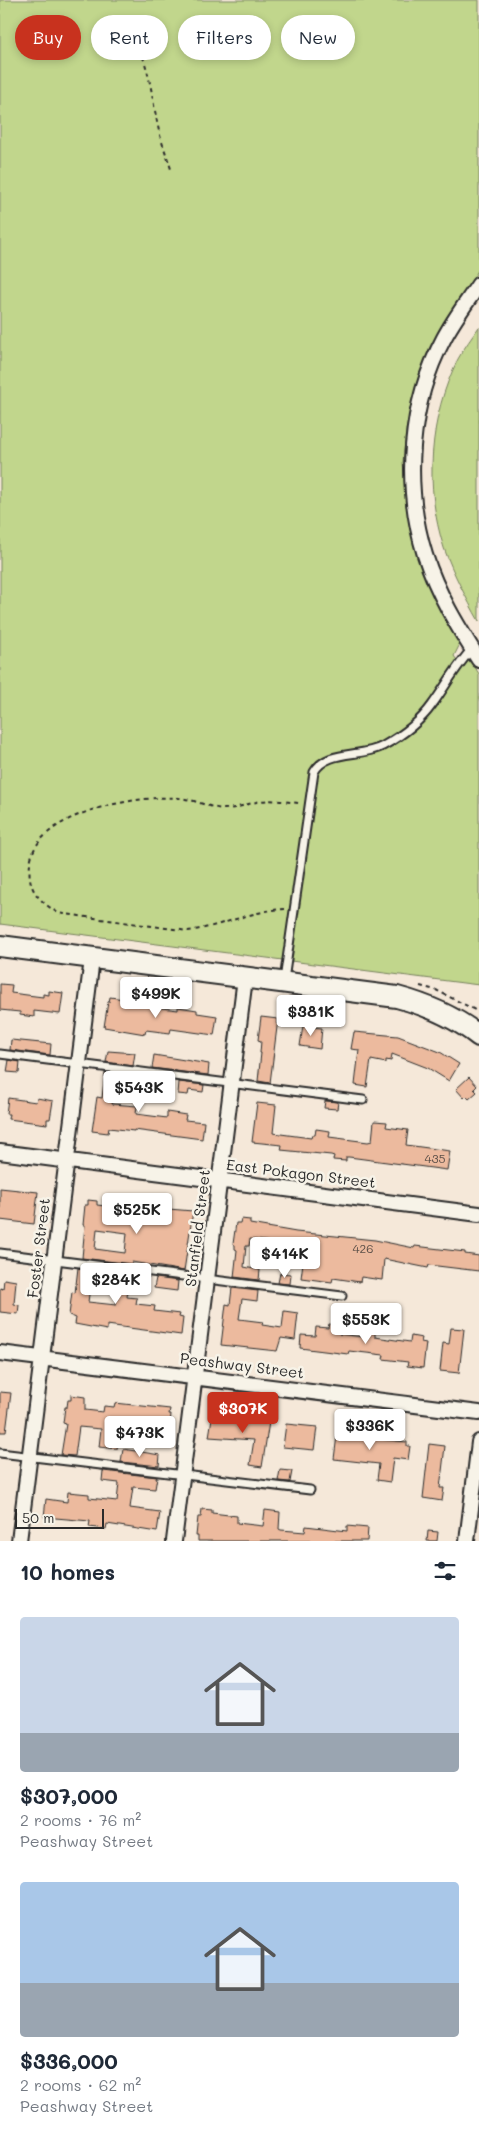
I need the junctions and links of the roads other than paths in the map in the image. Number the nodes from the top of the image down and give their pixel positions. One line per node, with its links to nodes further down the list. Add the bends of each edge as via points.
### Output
1 (479, 284): 2 (street, via 444,338 432,366 422,397 412,463 418,528 426,556 459,629)
2 (476, 654): 6 (lane, via 459,663 432,706 394,740 365,752 331,758 318,765 314,772)
3 (0, 946): 4 (main road)
4 (92, 958): 5 (main road); 9 (street, Foster Street)
5 (245, 978): 6 (main road); 10 (street, Stanfield Street)
6 (284, 982): 7 (main road, via 397,997 434,1009)
7 (479, 1036)
8 (0, 1054): 9 (lane)
9 (78, 1064): 10 (lane); 13 (street, Foster Street)
10 (233, 1084): 11 (lane); 14 (street, Stanfield Street)
11 (363, 1100)
12 (0, 1152): 13 (street, East Pokagon Street)
13 (67, 1161): 14 (street, East Pokagon Street); 17 (street, Foster Street)
14 (220, 1180): 15 (street, East Pokagon Street); 18 (street, Stanfield Street)
15 (479, 1214)
16 (0, 1253): 17 (lane)
17 (54, 1260): 18 (lane); 21 (street, Foster Street)
18 (208, 1279): 19 (lane); 22 (street, Stanfield Street)
19 (342, 1296)
20 (0, 1353): 21 (street, Peashway Street)
21 (42, 1358): 22 (street, Peashway Street); 26 (street, Foster Street)
22 (195, 1376): 23 (street, Peashway Street); 27 (street, Stanfield Street)
23 (479, 1413)
24 (479, 1442): 31 (street)
25 (0, 1453): 26 (lane)
26 (29, 1456): 27 (lane); 29 (street, Foster Street)
27 (183, 1474): 28 (lane); 30 (street, Stanfield Street)
28 (310, 1490)
29 (19, 1541)
30 (174, 1541)
31 (466, 1541)

